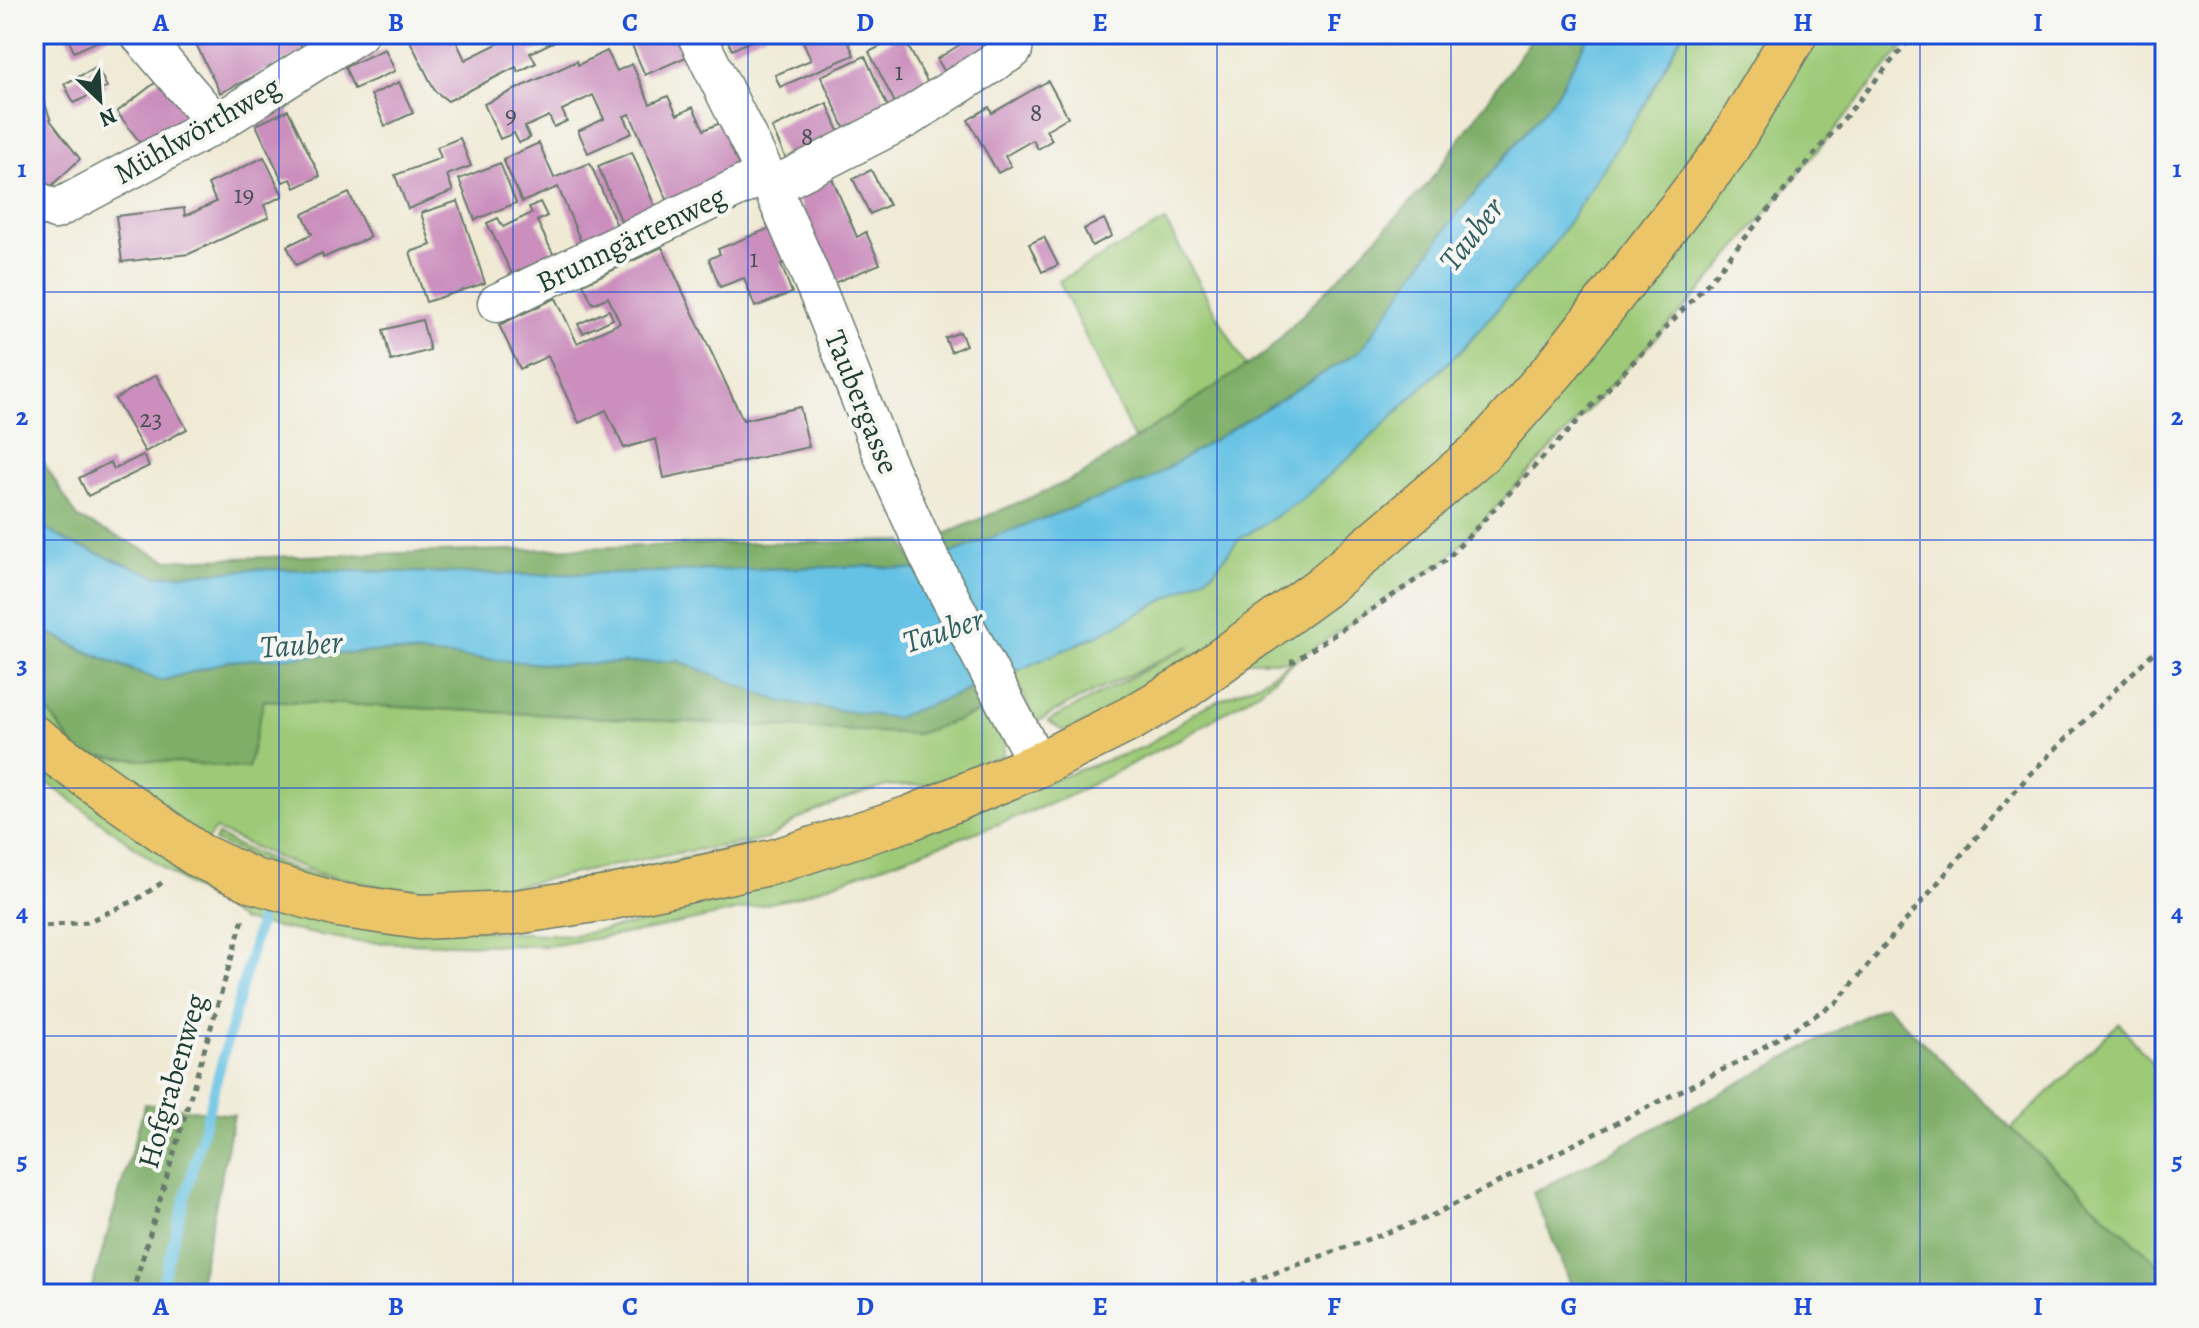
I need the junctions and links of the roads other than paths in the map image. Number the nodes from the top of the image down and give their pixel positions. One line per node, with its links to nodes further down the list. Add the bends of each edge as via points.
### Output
1 (139, 34): 6 (street)
2 (358, 34): 6 (street, Mühlwörthweg)
3 (696, 34): 7 (street, Taubergasse)
4 (1015, 34): 7 (street, Brunngärtenweg, via 1013,50 907,118)
5 (1795, 34): 11 (main road, via 1724,153 1554,370 1483,450 1323,587 1182,689 1132,718)
6 (216, 124): 8 (street, Mühlwörthweg, via 55,210)
7 (769, 181): 9 (street, Brunngärtenweg); 11 (street, Taubergasse, via 930,559)
8 (34, 199)
9 (497, 303)
10 (34, 738): 11 (main road, via 198,855 254,881 338,905 420,917 509,913 608,898 773,862 910,818)
11 (1029, 748)

